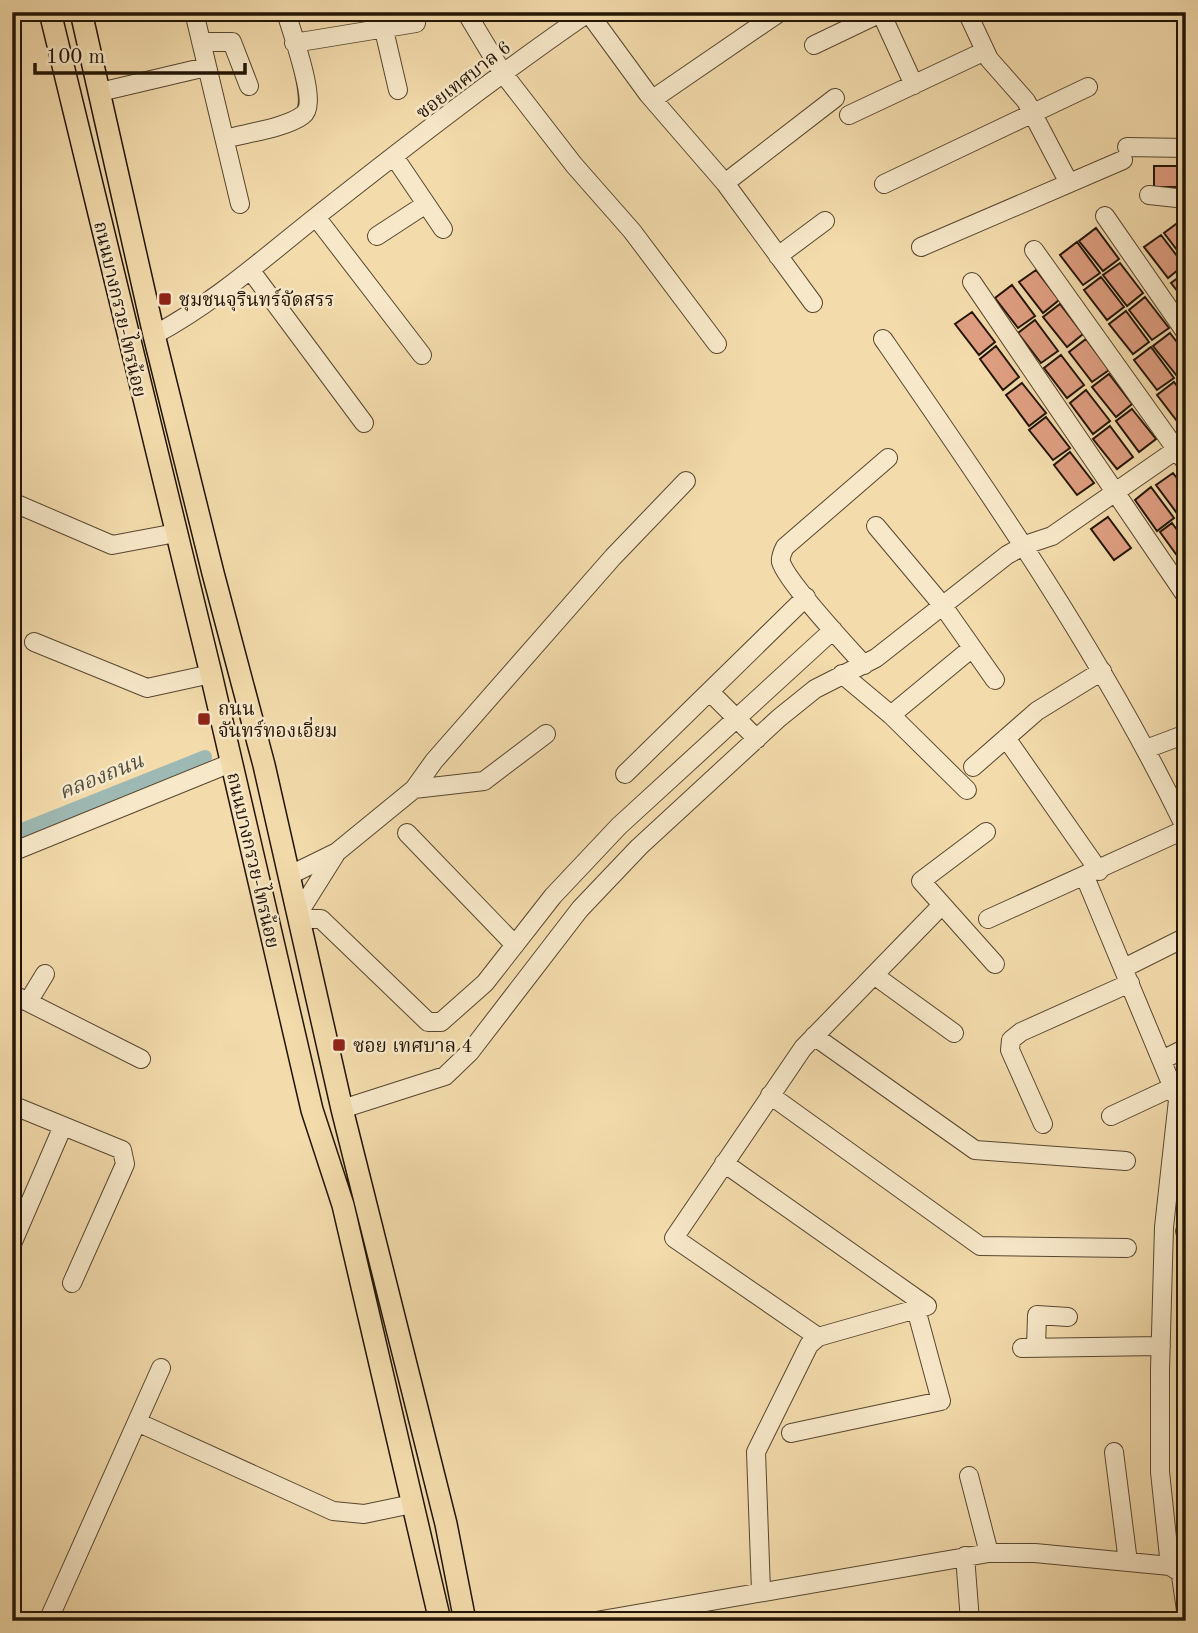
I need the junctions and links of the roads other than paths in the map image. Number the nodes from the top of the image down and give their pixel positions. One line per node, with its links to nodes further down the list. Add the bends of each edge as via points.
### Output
1 (50, 12): 58 (main road, ถนนบางกรวย-ไทรน้อย)
2 (80, 12): 22 (main road, ถนนบางกรวย-ไทรน้อย)
3 (194, 12): 12 (street)
4 (286, 12): 13 (street)
5 (466, 12): 17 (street)
6 (589, 12): 17 (street, ซอยเทศบาล 6); 24 (street, ซอยเทศบาล 6)
7 (780, 12): 24 (street)
8 (967, 12): 15 (street)
9 (882, 13): 14 (street); 18 (street)
10 (416, 23): 11 (street)
11 (384, 30): 13 (street); 21 (street)
12 (201, 42): 16 (street); 19 (street, via 232,42)
13 (294, 43): 27 (street, via 309,92 310,106 304,115)
14 (814, 45)
15 (985, 51): 18 (street); 25 (street)
16 (206, 67): 22 (street); 27 (street)
17 (502, 72): 29 (street, ซอยเทศบาล 6); 51 (street)
18 (914, 85): 26 (street)
19 (249, 86)
20 (1088, 87): 25 (street)
21 (398, 90)
22 (100, 92): 49 (main road, ถนนบางกรวย-ไทรน้อย)
23 (835, 98): 30 (street)
24 (653, 99): 30 (street, ซอยเทศบาล 6)
25 (1034, 114): 31 (street); 32 (street)
26 (849, 116)
27 (225, 139): 35 (street)
28 (1186, 148): 31 (street, via 1125,153)
29 (395, 158): 36 (street); 38 (street, ซอยเทศบาล 6)
30 (725, 183): 44 (street, ซอยเทศบาล 6)
31 (1069, 183): 42 (street)
32 (884, 184)
33 (1149, 195): 34 (street)
34 (1186, 199)
35 (240, 204)
36 (426, 204): 40 (street); 41 (street)
37 (1105, 216): 48 (street)
38 (316, 217): 45 (street, ซอยเทศบาล 6); 52 (street)
39 (825, 221): 44 (street)
40 (443, 229)
41 (377, 236)
42 (921, 247)
43 (1034, 250): 54 (street)
44 (778, 256): 47 (street, ซอยเทศบาล 6)
45 (251, 271): 49 (street, ซอยเทศบาล 6); 53 (street)
46 (972, 282): 59 (street)
47 (813, 303)
48 (1186, 333)
49 (154, 335): 56 (main road, ถนนบางกรวย-ไทรน้อย)
50 (883, 339): 63 (street)
51 (716, 344)
52 (422, 355)
53 (363, 423)
54 (1183, 452): 59 (street)
55 (888, 458): 65 (street, via 786,547 781,562)
56 (190, 479): 58 (main road); 94 (main road, ถนนบางกรวย-ไทรน้อย)
57 (686, 481): 86 (street, via 612,557)
58 (164, 485): 62 (main road, ถนนบางกรวย-ไทรน้อย)
59 (1115, 492): 63 (street, via 1052,536); 64 (street)
60 (12, 503): 62 (street, via 112,545)
61 (876, 526): 66 (street)
62 (176, 533): 72 (main road, ถนนบางกรวย-ไทรน้อย)
63 (1025, 545): 66 (street); 71 (street)
64 (1186, 596)
65 (806, 597): 67 (street); 75 (street)
66 (943, 606): 69 (street); 70 (street)
67 (832, 630): 70 (street); 77 (street)
68 (34, 642): 72 (street, via 139,686 157,688)
69 (972, 648): 74 (street); 76 (street)
70 (864, 665): 73 (street)
71 (1102, 671): 80 (street, via 1037,711); 82 (street)
72 (211, 674): 83 (main road, ถนนบางกรวย-ไทรน้อย)
73 (842, 674): 76 (street); 81 (street, via 815,689)
74 (995, 680)
75 (711, 692): 77 (street); 85 (street)
76 (891, 715): 87 (street)
77 (737, 718): 81 (street); 99 (street, via 619,826 553,896)
78 (546, 734): 86 (street, via 484,781)
79 (1186, 734): 82 (street)
80 (1006, 738): 84 (street); 93 (street)
81 (757, 739): 106 (street, via 639,847 580,909)
82 (1146, 749): 88 (street)
83 (231, 763): 91 (street); 134 (main road, ถนนบางกรวย-ไทรน้อย, via 312,1110 343,1205)
84 (973, 767)
85 (625, 774)
86 (414, 789): 92 (street)
87 (967, 790)
88 (1186, 829): 93 (street)
89 (986, 832): 95 (street, via 921,881)
90 (407, 834): 99 (street)
91 (12, 852)
92 (337, 852): 94 (street); 96 (street)
93 (1092, 874): 97 (street); 103 (street)
94 (288, 876): 96 (main road, ถนนบางกรวย-ไทรน้อย)
95 (942, 905): 100 (street); 102 (street)
96 (299, 916): 104 (street, via 321,919 428,1022 441,1022); 115 (main road, ถนนบางกรวย-ไทรน้อย)
97 (988, 919)
98 (1186, 937): 103 (street)
99 (515, 945): 104 (street)
100 (995, 964)
101 (44, 974): 105 (street)
102 (874, 975): 107 (street); 108 (street)
103 (1127, 976): 111 (street); 117 (street, via 1011,1040 1010,1050)
104 (485, 984): 106 (street)
105 (20, 998): 110 (street)
106 (504, 1007): 115 (street, via 445,1076)
107 (954, 1032)
108 (814, 1036): 113 (street); 120 (street, via 975,1150)
109 (1186, 1048): 111 (street)
110 (141, 1059)
111 (1162, 1060): 112 (street)
112 (1173, 1087): 116 (street); 119 (street, via 1178,1100)
113 (770, 1095): 121 (street); 123 (street, via 980,1246)
114 (12, 1105): 118 (street)
115 (342, 1109): 133 (main road, ถนนบางกรวย-ไทรน้อย)
116 (1111, 1116)
117 (1043, 1124)
118 (63, 1126): 122 (street); 124 (street, via 115,1145 122,1150 125,1164)
119 (1179, 1150): 127 (street, via 1164,1227)
120 (1126, 1161)
121 (724, 1163): 125 (street, via 927,1306); 126 (street, via 674,1238)
122 (12, 1244)
123 (1127, 1248)
124 (72, 1283)
125 (916, 1309): 126 (street); 131 (street, via 941,1401)
126 (818, 1337): 141 (street, via 809,1345 756,1452)
127 (1161, 1346): 128 (street); 140 (street, via 1160,1472)
128 (1058, 1348): 128 (street, via 1062,1316 1037,1316 1029,1348)
129 (161, 1368): 130 (street)
130 (137, 1422): 136 (street, via 334,1511 363,1514); 143 (street)
131 (791, 1433)
132 (1114, 1452): 139 (street)
133 (429, 1455): 134 (main road); 145 (main road, ถนนบางกรวย-ไทรน้อย)
134 (402, 1461): 136 (main road, ถนนบางกรวย-ไทรน้อย)
135 (969, 1476): 137 (street)
136 (412, 1504): 144 (main road, ถนนบางกรวย-ไทรน้อย)
137 (989, 1553): 138 (street); 139 (street)
138 (965, 1556): 141 (street); 147 (street)
139 (1128, 1562): 140 (street)
140 (1179, 1573): 142 (street)
141 (761, 1591): 146 (street)
142 (1186, 1610)
143 (48, 1621)
144 (440, 1621)
145 (465, 1621)
146 (596, 1621)
147 (970, 1621)

